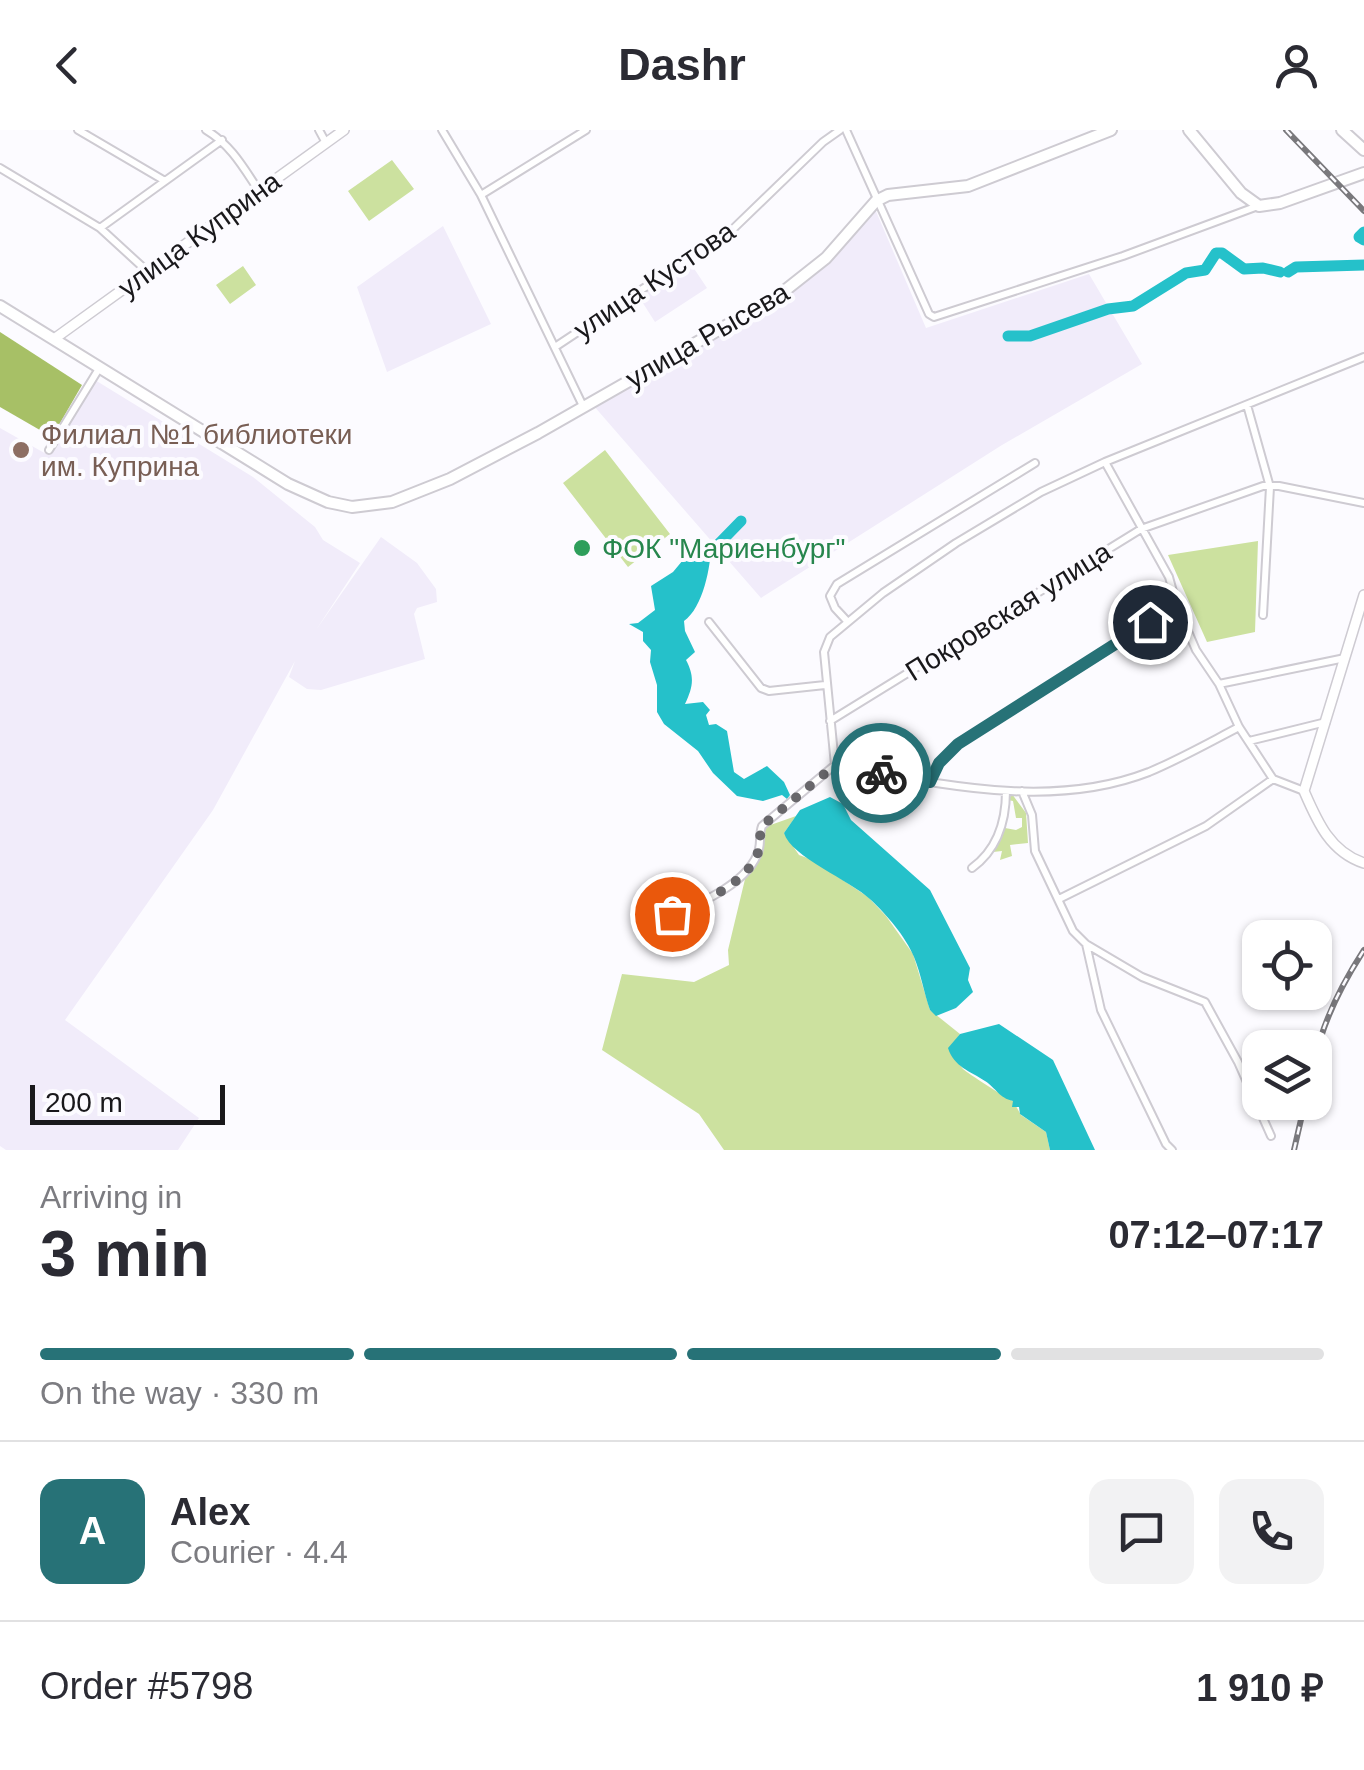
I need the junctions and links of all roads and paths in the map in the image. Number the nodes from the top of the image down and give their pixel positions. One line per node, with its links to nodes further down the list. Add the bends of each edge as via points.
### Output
1 (78, 130): 16 (street)
2 (206, 130): 11 (street)
3 (319, 130): 12 (street)
4 (344, 130): 12 (street, улица Куприна)
5 (442, 130): 18 (street)
6 (586, 130): 18 (street)
7 (843, 130): 19 (street); 25 (street, улица Кустова, via 732,230)
8 (1111, 130): 19 (main road, via 968,186)
9 (1190, 130): 20 (main road)
10 (1348, 133): 13 (main road)
11 (222, 140): 16 (street); 17 (street)
12 (326, 142): 17 (street, улица Куприна)
13 (1364, 150)
14 (0, 168): 21 (street)
15 (1364, 173): 20 (main road)
16 (165, 181): 21 (street)
17 (258, 192): 22 (street, улица Куприна)
18 (481, 195): 25 (street)
19 (876, 201): 20 (street, via 934,318); 29 (main road, улица Рысева, via 798,282)
20 (1252, 206)
21 (100, 228): 22 (street)
22 (148, 272): 24 (street, улица Куприна)
23 (0, 306): 24 (main road, улица Рысева)
24 (54, 339): 27 (main road, улица Рысева)
25 (555, 347): 29 (street)
26 (1364, 357): 28 (street)
27 (100, 367): 29 (main road, улица Рысева, via 288,484 340,506 388,504 450,479); 30 (street)
28 (1247, 405): 31 (street); 33 (street)
29 (583, 407)
30 (49, 450)
31 (1105, 462): 35 (street); 39 (street, via 956,543)
32 (1035, 463): 39 (street, via 836,584 830,596)
33 (1270, 487): 34 (street, Покровская улица); 35 (street, Покровская улица); 38 (street)
34 (1364, 503)
35 (1141, 529): 37 (street); 44 (street, Покровская улица)
36 (1364, 594): 41 (street)
37 (1176, 606): 42 (street); 50 (street, via 958,744)
38 (1262, 614)
39 (848, 621): 43 (street, via 824,652)
40 (708, 622): 43 (street, via 761,688)
41 (1346, 657): 42 (street); 45 (street)
42 (1219, 684): 46 (street)
43 (825, 686): 44 (street)
44 (830, 721): 48 (street)
45 (1328, 721): 47 (street); 52 (street)
46 (1240, 727): 47 (street); 53 (street, via 1148,772 1078,790)
47 (1250, 740): 49 (street)
48 (835, 765): 50 (street); 57 (street, via 762,826 759,851 740,875 714,898)
49 (1273, 779): 52 (street); 56 (street, via 1206,826)
50 (930, 782): 51 (street)
51 (1006, 791): 53 (street); 55 (street, via 995,844)
52 (1304, 791): 54 (street, via 1324,832)
53 (1022, 792): 56 (street, via 1035,852)
54 (1364, 862)
55 (972, 868)
56 (1059, 900): 58 (street)
57 (672, 914)
58 (1086, 944): 59 (street, via 1142,977 1205,1002); 60 (street, via 1100,1010)
59 (1271, 1136)
60 (1172, 1150)

